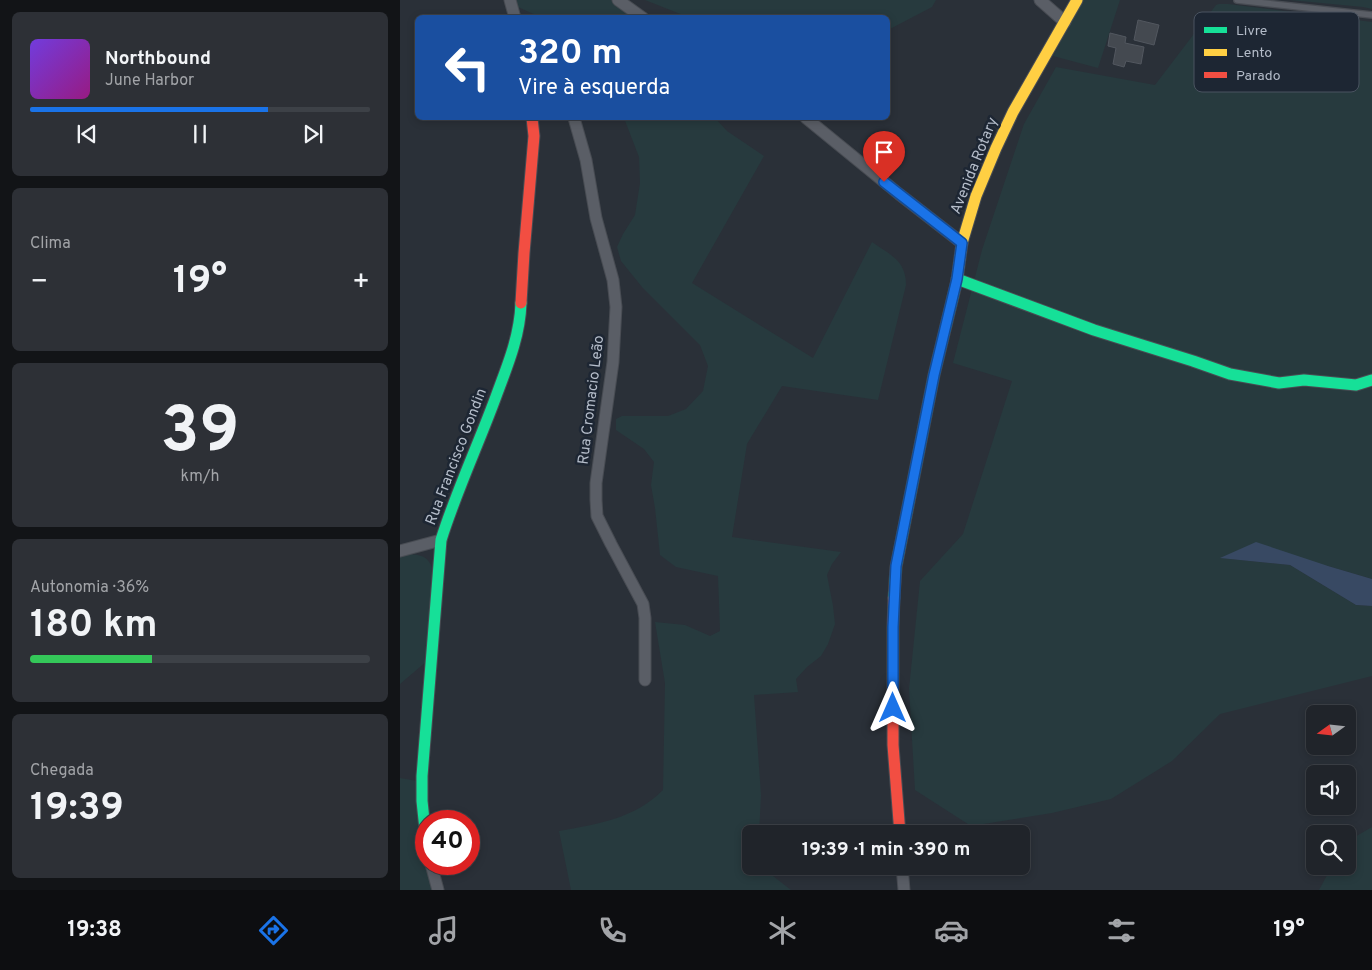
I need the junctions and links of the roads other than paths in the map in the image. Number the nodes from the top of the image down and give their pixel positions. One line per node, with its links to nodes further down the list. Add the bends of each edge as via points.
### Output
1 (510, 0): 8 (street)
2 (618, 0): 9 (street)
3 (1040, 0): 11 (street)
4 (1077, 0): 11 (street, Avenida Rotary)
5 (1237, 0): 6 (lane)
6 (1345, 12)
7 (1359, 14): 10 (lane)
8 (514, 15)
9 (639, 15)
10 (1372, 15)
11 (1065, 22): 15 (street, Avenida Rotary, via 996,148 976,196)
12 (532, 120): 18 (street, Rua Francisco Gondin, via 534,136 521,310 514,348 450,508)
13 (575, 120): 20 (street, Rua Cromacio Leão, via 613,280 616,307 613,362 596,483 597,516 643,604)
14 (808, 120): 15 (street)
15 (962, 243): 16 (street, Avenida Rotary)
16 (957, 279): 17 (street, via 1094,330 1230,374 1279,383 1304,380 1356,385); 22 (street, Avenida Rotary, via 934,375 896,566 893,744)
17 (1372, 380)
18 (441, 540): 19 (street); 21 (street, Rua Francisco Gondin, via 422,776)
19 (400, 552)
20 (645, 680)
21 (423, 810)
22 (899, 825)
23 (435, 875): 25 (street)
24 (903, 875): 26 (street)
25 (438, 890)
26 (904, 890)

